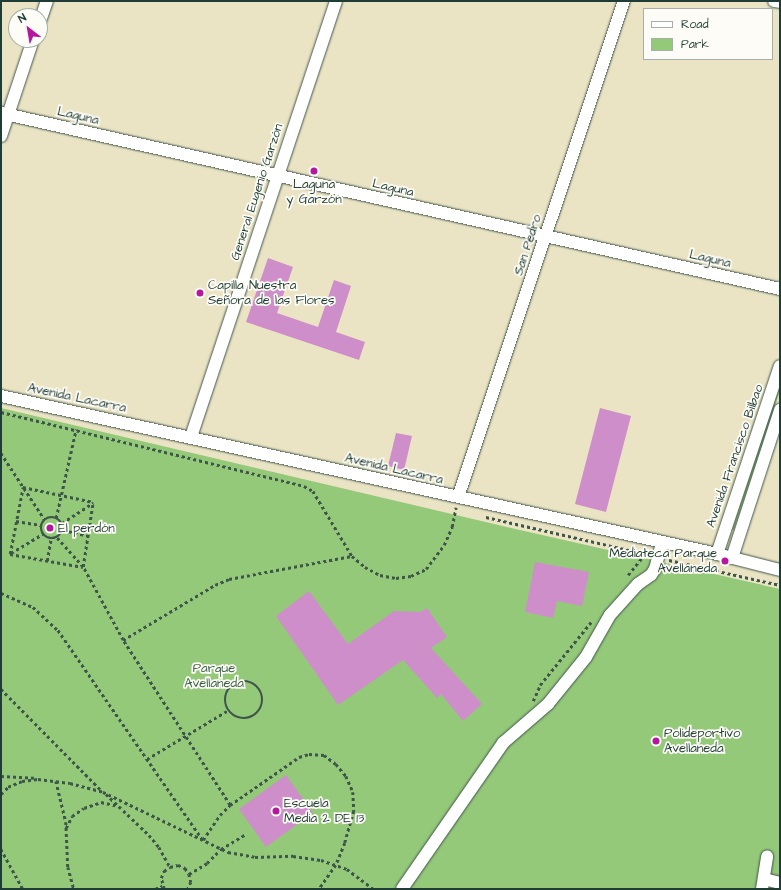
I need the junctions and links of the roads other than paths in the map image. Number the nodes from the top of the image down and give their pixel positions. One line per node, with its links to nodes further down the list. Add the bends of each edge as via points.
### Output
1 (336, 1): 8 (street, General Eugenio Garzón)
2 (624, 1): 9 (street, San Pedro)
3 (774, 1): 4 (street)
4 (780, 2)
5 (31, 48): 6 (street)
6 (5, 113): 7 (street); 8 (street, Laguna)
7 (1, 136)
8 (277, 176): 9 (street, Laguna); 14 (street, General Eugenio Garzón)
9 (546, 236): 10 (street, Laguna); 15 (street, San Pedro)
10 (780, 289)
11 (780, 366): 17 (street, Avenida Francisco Bilbao)
12 (1, 396): 14 (street, Avenida Lacarra)
13 (780, 410): 18 (street)
14 (191, 438): 15 (street, Avenida Lacarra)
15 (458, 498): 16 (street, Avenida Lacarra)
16 (662, 542): 17 (street, Avenida Lacarra); 23 (street, via 651,575 638,584 610,614 586,657 548,704 503,743)
17 (717, 554): 18 (street, Avenida Lacarra)
18 (732, 558): 19 (street, Avenida Lacarra)
19 (780, 570)
20 (767, 856): 22 (street)
21 (780, 883): 22 (street)
22 (762, 884)
23 (402, 889)

